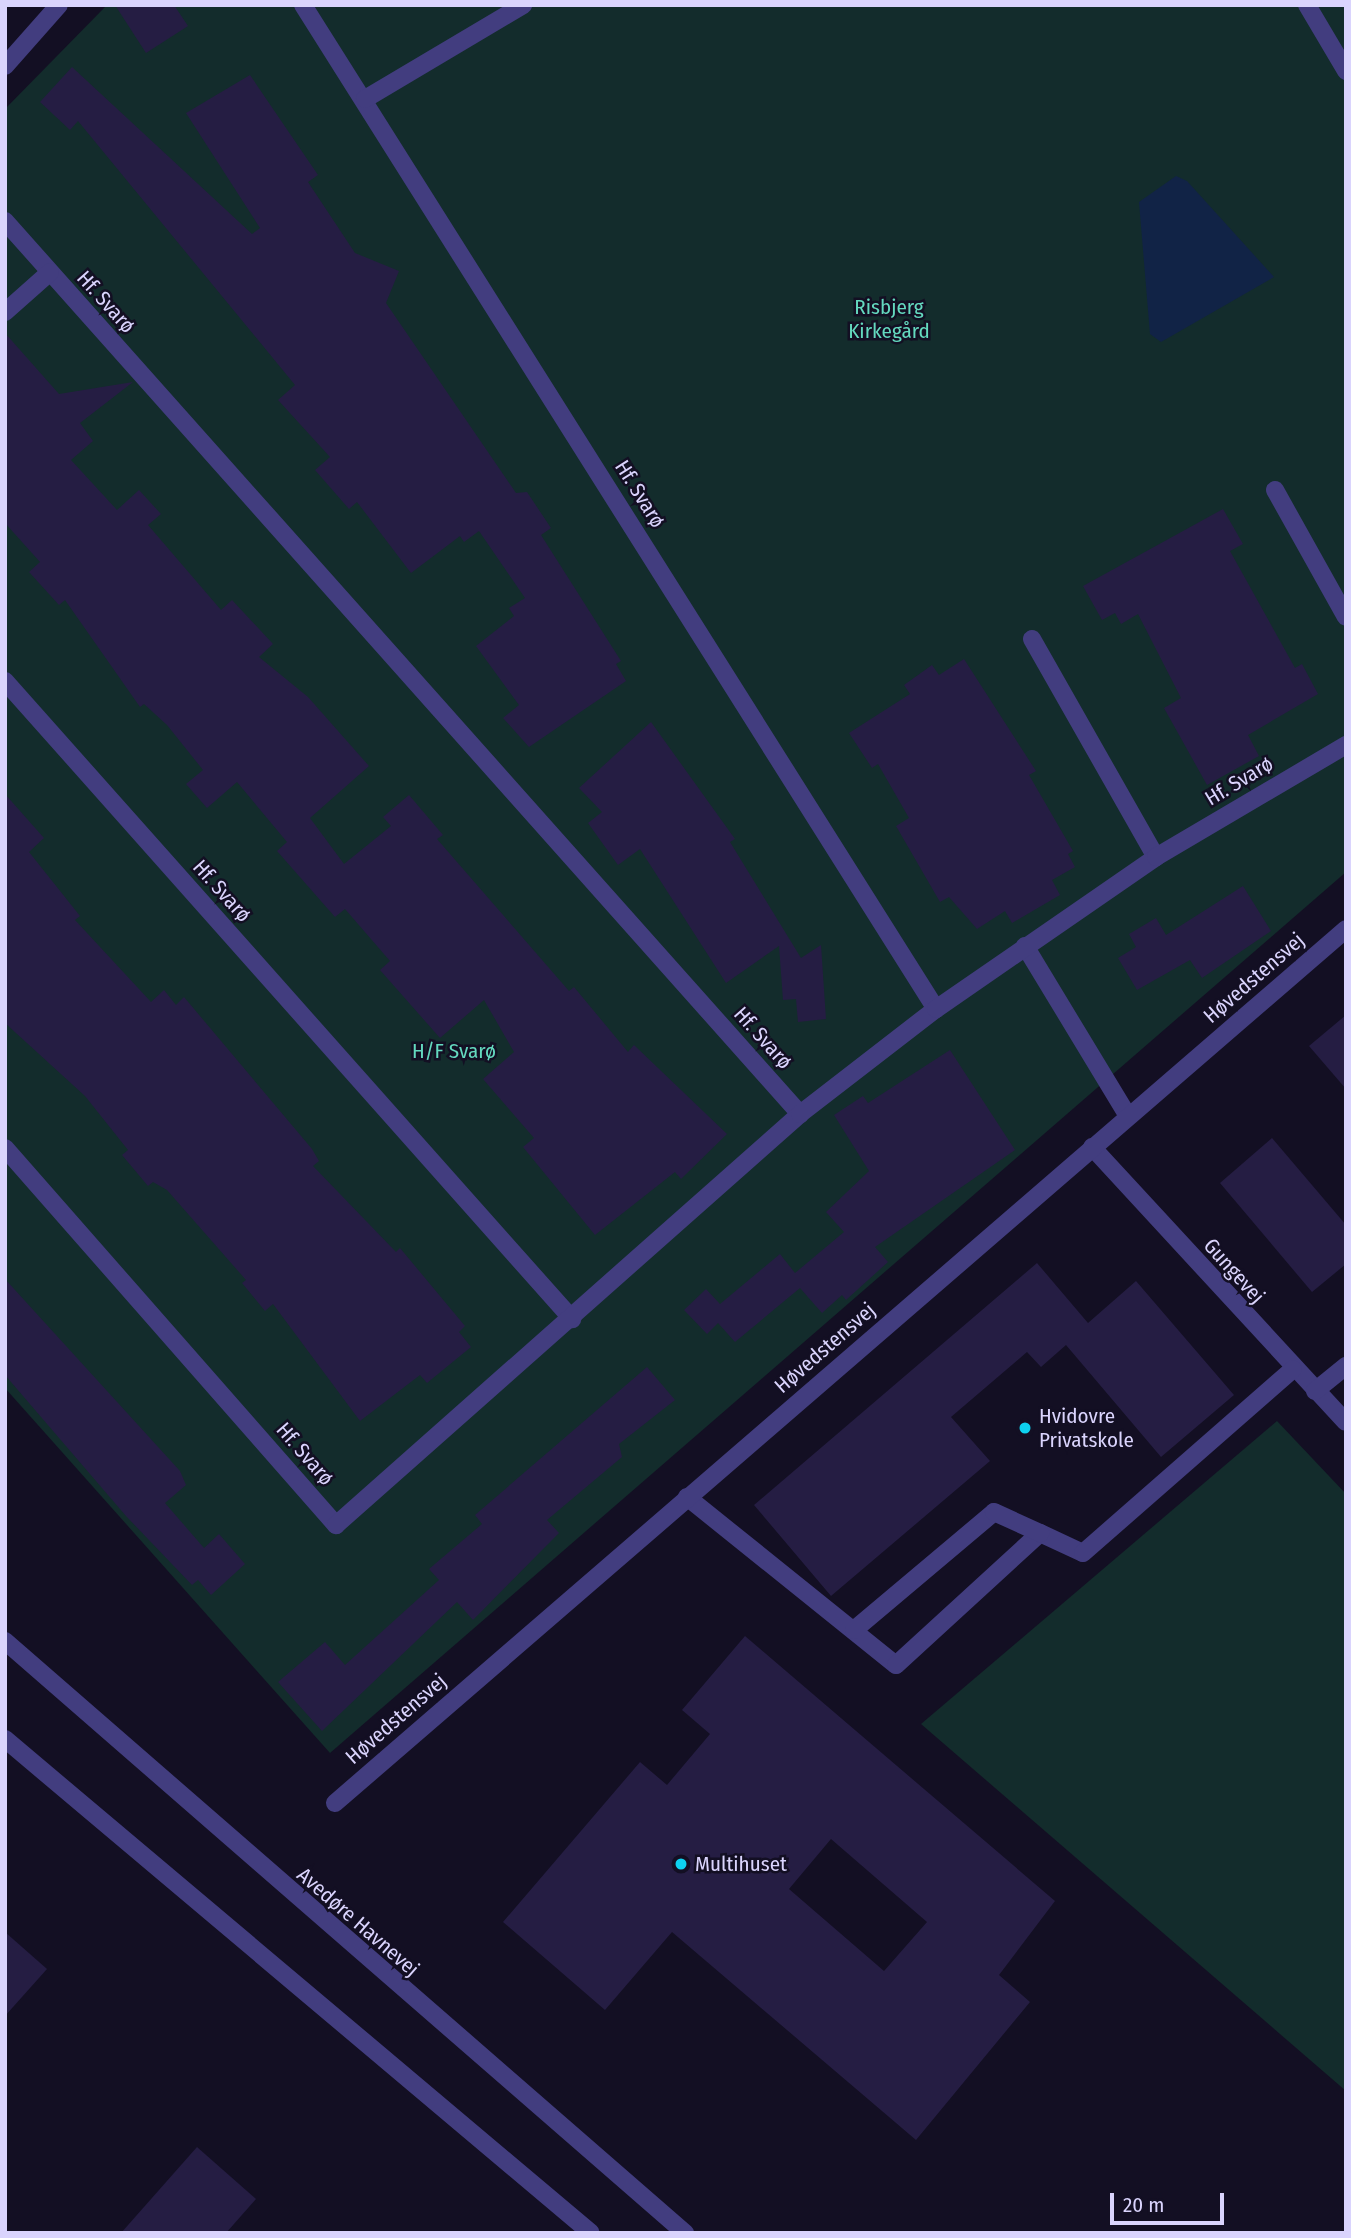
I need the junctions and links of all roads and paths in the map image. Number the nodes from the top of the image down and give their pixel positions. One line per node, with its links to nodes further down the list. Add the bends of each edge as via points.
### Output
1 (303, 5): 7 (street, Hf. Svarø)
2 (523, 5): 7 (street)
3 (1307, 5): 6 (street)
4 (48, 9): 5 (street)
5 (5, 66)
6 (1346, 71)
7 (365, 99): 19 (street, Hf. Svarø)
8 (5, 221): 9 (street, Hf. Svarø)
9 (50, 272): 10 (street, Hf. Svarø); 20 (street, Hf. Svarø)
10 (5, 312)
11 (1275, 490): 12 (street)
12 (1346, 617)
13 (1032, 639): 16 (street)
14 (5, 681): 24 (street, Hf. Svarø)
15 (1346, 745): 16 (street, Hf. Svarø)
16 (1156, 857): 18 (street, Hf. Svarø)
17 (1346, 929): 21 (street, Høvedstensvej)
18 (1025, 946): 19 (street, Hf. Svarø); 21 (street)
19 (936, 1009): 20 (street, Hf. Svarø)
20 (800, 1114): 24 (street, Hf. Svarø)
21 (1128, 1116): 22 (street, Høvedstensvej)
22 (1092, 1147): 26 (street, Gungevej); 29 (street, Høvedstensvej)
23 (5, 1148): 24 (street, Hf. Svarø, via 336,1525)
24 (572, 1319)
25 (1346, 1366): 27 (street)
26 (1293, 1368): 27 (street, Gungevej); 30 (street, via 1083,1553)
27 (1315, 1391): 28 (street, Gungevej)
28 (1346, 1422)
29 (687, 1497): 31 (street); 34 (street, Høvedstensvej)
30 (1040, 1533): 31 (street, via 993,1512); 31 (street, via 896,1665)
31 (854, 1630)
32 (5, 1642): 36 (street, Avedøre Havnevej)
33 (5, 1739): 35 (street)
34 (335, 1803)
35 (591, 2233)
36 (685, 2233)

